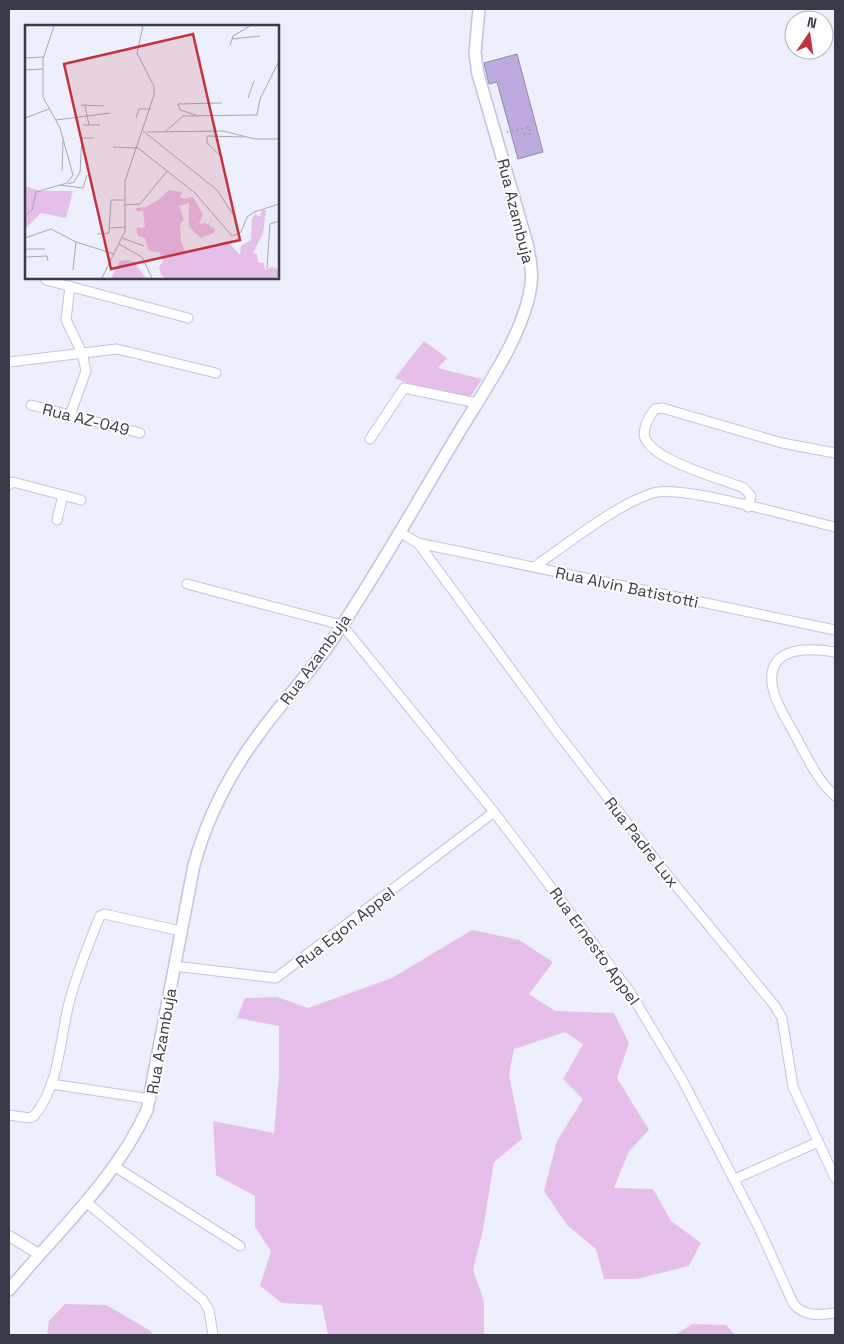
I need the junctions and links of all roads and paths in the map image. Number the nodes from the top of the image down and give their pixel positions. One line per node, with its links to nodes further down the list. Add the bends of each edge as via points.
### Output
1 (479, 9): 10 (main road, Rua Azambuja, via 475,34 478,74 522,222 532,276 520,322)
2 (510, 131): 3 (path, via 529,127 531,133)
3 (522, 135)
4 (46, 280): 5 (street)
5 (70, 286): 6 (street); 7 (street, via 66,320)
6 (188, 318)
7 (82, 353): 8 (street); 9 (street, via 124,350); 12 (street, via 85,377)
8 (9, 362)
9 (216, 373)
10 (477, 403): 14 (street, via 404,388); 22 (main road, Rua Azambuja)
11 (31, 405): 12 (street, Rua AZ-049)
12 (70, 415): 13 (street, Rua AZ-049)
13 (140, 433)
14 (370, 439)
15 (835, 453): 19 (street, via 782,443 662,408 655,409 644,430 656,452 744,488 751,496)
16 (9, 485): 17 (street, via 13,482)
17 (63, 495): 18 (street); 20 (street)
18 (81, 500)
19 (748, 507): 21 (street); 24 (street, via 682,492 654,492 616,511)
20 (57, 520)
21 (835, 527)
22 (399, 532): 23 (street, Rua Padre Lux); 26 (main road, Rua Azambuja)
23 (418, 543): 24 (street, Rua Alvin Batistotti); 36 (street, Rua Padre Lux, via 557,732 672,881 775,1006 782,1018 793,1088)
24 (534, 567): 27 (street, Rua Alvin Batistotti)
25 (186, 584): 26 (street)
26 (342, 625): 30 (street, Rua Ernesto Appel); 31 (main road, Rua Azambuja, via 259,733 212,812 194,865)
27 (835, 630)
28 (835, 652): 29 (street, via 798,649 787,654 779,660 772,682 809,761)
29 (835, 796)
30 (494, 812): 32 (street, Rua Egon Appel, via 276,978); 39 (street, Rua Ernesto Appel, via 630,992 684,1081)
31 (181, 931): 32 (main road, Rua Azambuja); 33 (street, via 104,914 100,916 74,985)
32 (174, 966): 34 (main road, Rua Azambuja)
33 (51, 1084): 34 (street); 35 (street, via 34,1116)
34 (151, 1099): 37 (main road, Rua Azambuja, via 138,1130)
35 (9, 1115)
36 (818, 1142): 38 (street, Rua Padre Lux); 39 (street)
37 (114, 1166): 40 (main road, Rua Azambuja); 42 (street)
38 (835, 1178)
39 (735, 1179): 45 (street, Rua Ernesto Appel, via 793,1303 799,1311 809,1314)
40 (86, 1201): 43 (main road, Rua Azambuja); 46 (street, via 203,1300 209,1310)
41 (9, 1236): 43 (street)
42 (240, 1246)
43 (39, 1254): 44 (main road, Rua Azambuja)
44 (9, 1290)
45 (835, 1313)
46 (213, 1335)

